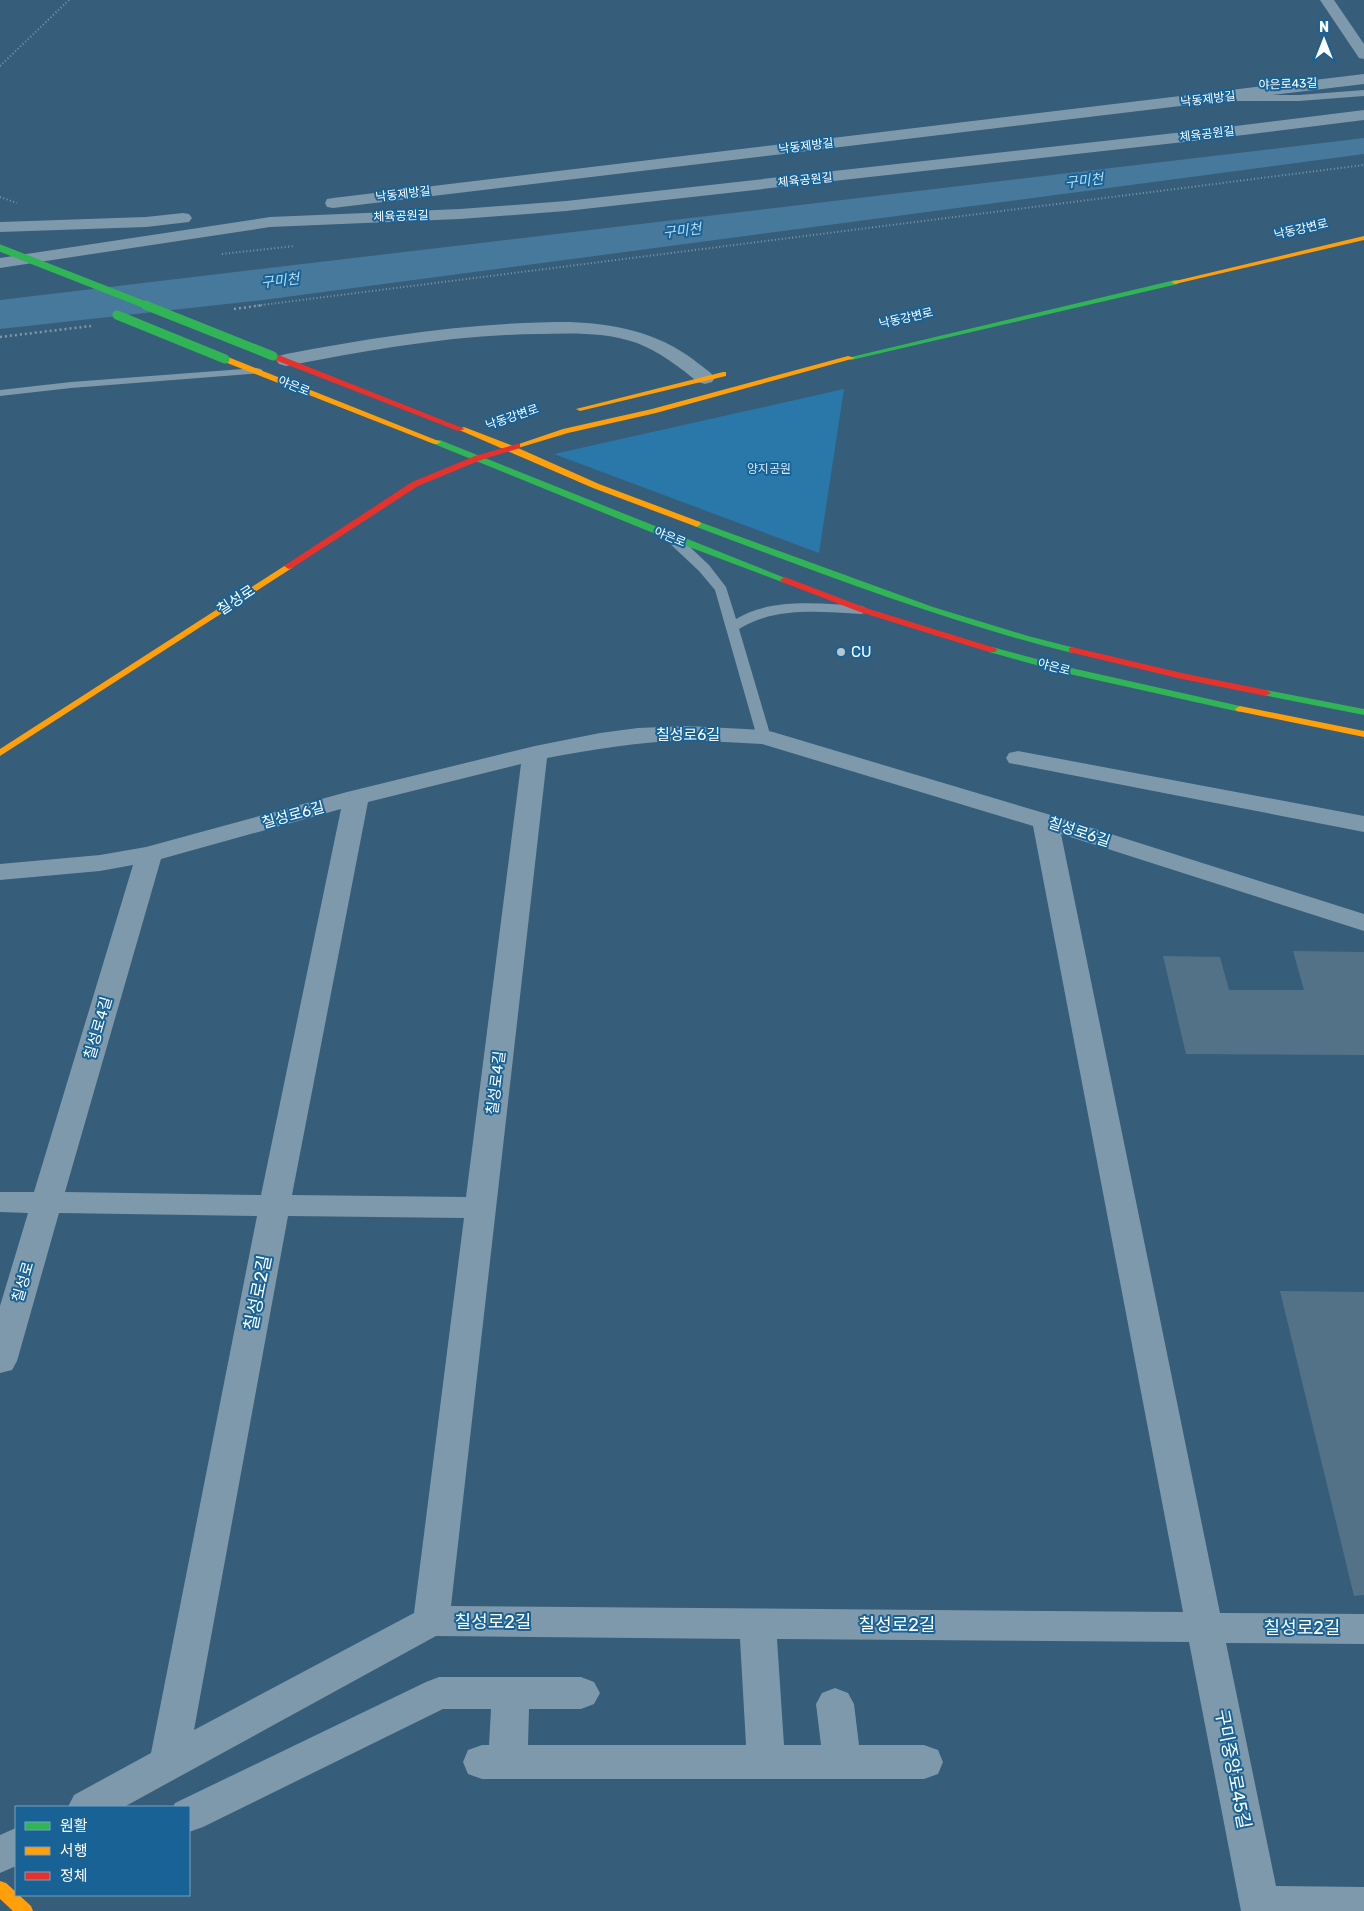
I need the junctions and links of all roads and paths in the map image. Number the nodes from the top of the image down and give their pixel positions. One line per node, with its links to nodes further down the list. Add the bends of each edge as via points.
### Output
1 (69, 0): 5 (path)
2 (1327, 0): 3 (street)
3 (1364, 55)
4 (1364, 60): 8 (street, via 1332,72)
5 (0, 66)
6 (1364, 79): 8 (street, 낙동제방길)
7 (1364, 93): 8 (lane, 야은로43길, via 1299,98)
8 (1214, 98): 11 (street, 낙동제방길)
9 (1364, 115): 11 (street, 체육공원길, via 566,206 460,214)
10 (1364, 165): 18 (path)
11 (245, 219): 12 (street); 16 (street)
12 (0, 227)
13 (1364, 228): 20 (main road, 낙동강변로)
14 (1364, 238): 30 (main road, 낙동강변로, via 862,355)
15 (0, 248): 23 (main road, 야은로, bridge)
16 (0, 265): 17 (main road)
17 (18, 274)
18 (227, 310)
19 (108, 311): 24 (main road, 야은로, bridge)
20 (978, 316)
21 (99, 325): 22 (path)
22 (0, 337)
23 (279, 358): 26 (street, via 447,332 570,328 622,334 656,344); 30 (main road, 야은로)
24 (257, 371): 27 (lane); 31 (main road, 야은로)
25 (733, 372): 26 (main road)
26 (705, 378): 28 (main road)
27 (0, 393)
28 (571, 412)
29 (505, 434): 31 (main road, 낙동강변로)
30 (510, 448): 33 (main road, 낙동강변로); 37 (main road, 야은로, via 596,486 916,605 1013,636 1182,676)
31 (458, 450): 32 (main road); 33 (main road, 야은로)
32 (442, 458)
33 (478, 458): 34 (main road, 야은로); 40 (main road, 칠성로, via 415,484)
34 (670, 538): 35 (main road, 야은로); 36 (lane, via 704,568 720,590)
35 (863, 610): 36 (lane, via 789,609 742,620); 38 (main road, 야은로, via 1065,670 1193,700)
36 (731, 628): 39 (lane)
37 (1364, 712)
38 (1364, 734)
39 (764, 737): 41 (street, 칠성로6길, via 687,733 638,735); 44 (street, 칠성로6길)
40 (0, 753)
41 (535, 753): 43 (street, 칠성로6길); 52 (street, 칠성로4길)
42 (1018, 758): 45 (street)
43 (356, 797): 46 (street, 칠성로6길); 51 (street)
44 (1045, 821): 48 (street, 칠성로6길); 56 (street, 구미중앙로45길)
45 (1364, 824)
46 (149, 854): 47 (street, 칠성로6길, via 100,863); 50 (street, 칠성로4길)
47 (0, 872)
48 (1364, 923)
49 (0, 1202): 50 (street)
50 (47, 1202): 51 (street); 53 (street, 칠성로)
51 (274, 1206): 52 (street); 64 (street, 칠성로2길)
52 (481, 1208): 54 (street, 칠성로2길)
53 (0, 1361)
54 (431, 1621): 55 (street, 칠성로2길); 64 (street, 칠성로2길)
55 (758, 1624): 56 (street, 칠성로2길); 61 (street)
56 (1205, 1627): 57 (street, 칠성로2길); 71 (street, 구미중앙로45길)
57 (1364, 1629)
58 (581, 1693): 59 (street)
59 (511, 1694): 61 (street, via 495,1762); 66 (street, via 440,1693)
60 (835, 1704): 62 (street)
61 (766, 1762): 62 (street)
62 (842, 1762): 63 (street)
63 (924, 1762)
64 (169, 1763): 65 (street, 칠성로2길)
65 (90, 1806)
66 (190, 1815)
67 (15, 1847): 68 (street)
68 (0, 1855)
69 (0, 1888): 72 (main road)
70 (1364, 1905): 71 (street)
71 (1261, 1908)
72 (25, 1911)

